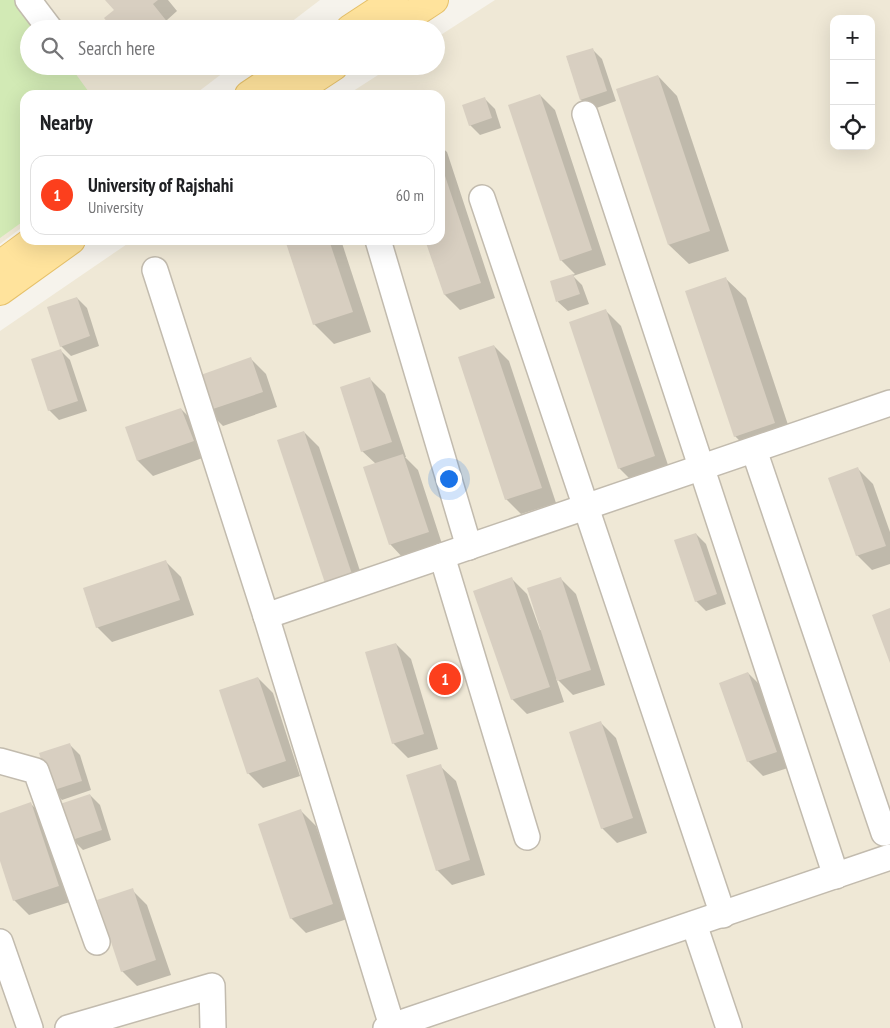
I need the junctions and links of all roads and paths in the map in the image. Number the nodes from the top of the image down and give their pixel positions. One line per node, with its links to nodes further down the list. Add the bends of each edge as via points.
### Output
1 (28, 0): 4 (street)
2 (394, 0): 5 (main road)
3 (434, 0): 6 (main road)
4 (43, 20)
5 (364, 20)
6 (404, 20)
7 (279, 75): 9 (main road)
8 (320, 75): 10 (main road)
9 (256, 90)
10 (298, 90)
11 (585, 114): 21 (street)
12 (482, 198): 22 (street)
13 (27, 245): 16 (main road)
14 (64, 245): 18 (main road)
15 (379, 245): 23 (street)
16 (0, 265)
17 (155, 270): 25 (street)
18 (0, 291)
19 (890, 403): 20 (street)
20 (754, 450): 21 (street); 27 (street)
21 (702, 467): 22 (street); 30 (street)
22 (586, 507): 23 (street); 31 (street)
23 (469, 547): 24 (street)
24 (442, 556): 25 (street); 28 (street)
25 (266, 616): 35 (street)
26 (0, 761): 34 (street, via 36,770)
27 (884, 834)
28 (527, 837)
29 (890, 858): 30 (street)
30 (836, 876): 31 (street)
31 (723, 914): 32 (street)
32 (694, 924): 35 (street); 39 (street)
33 (0, 942): 36 (street)
34 (97, 942)
35 (389, 1027)
36 (30, 1028)
37 (68, 1028): 38 (street, via 212,986)
38 (213, 1028)
39 (729, 1028)

